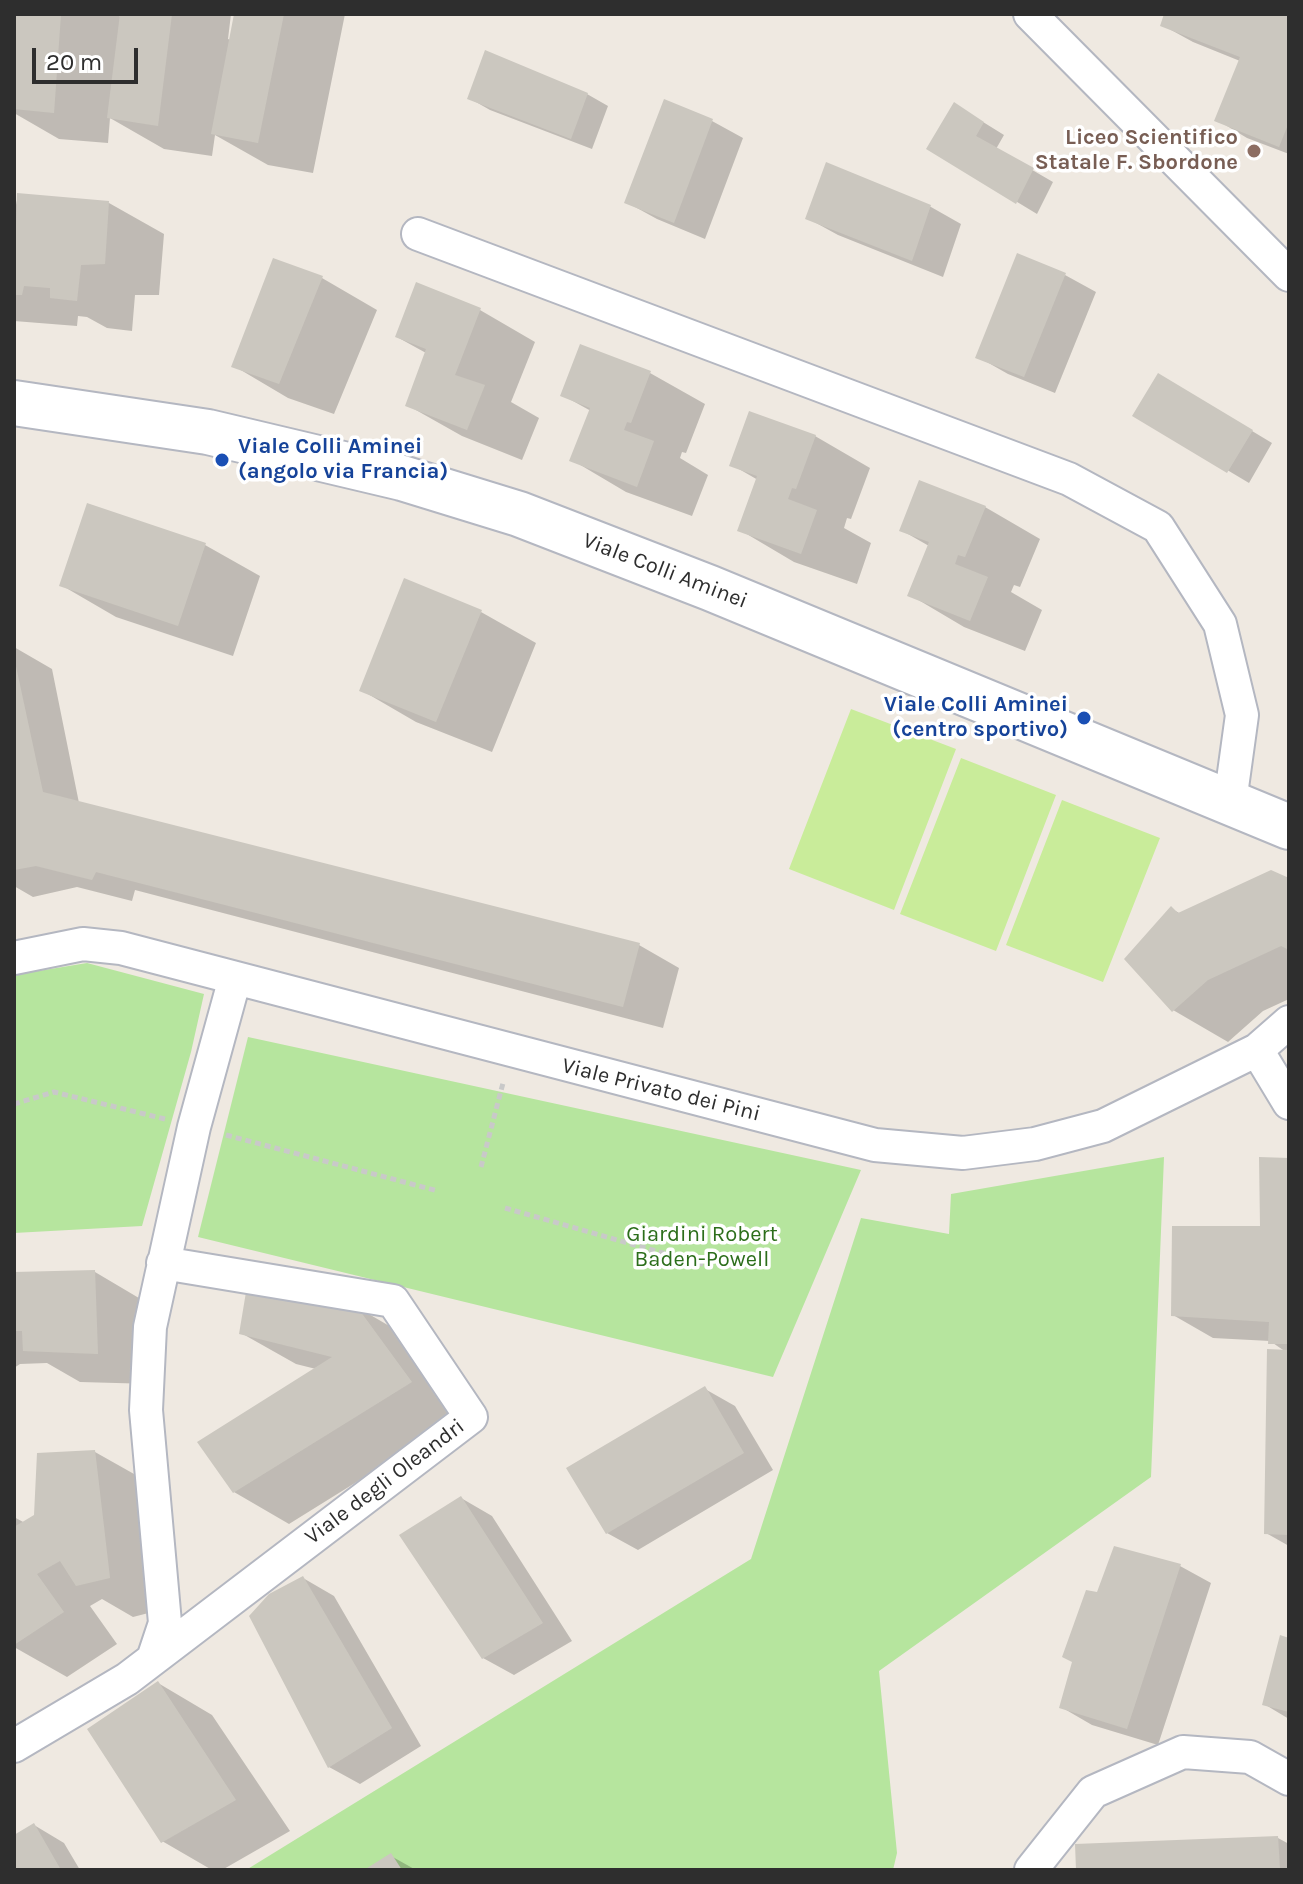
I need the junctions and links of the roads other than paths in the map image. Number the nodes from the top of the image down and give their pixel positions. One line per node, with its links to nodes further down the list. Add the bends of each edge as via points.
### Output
1 (1030, 14): 3 (street)
2 (418, 234): 5 (street, via 1069,479 1158,527 1220,624 1242,715)
3 (1289, 275)
4 (14, 403): 5 (main road, Viale Colli Aminei, via 208,432 402,478 519,514)
5 (1230, 802): 6 (main road, Viale Colli Aminei)
6 (1289, 827)
7 (14, 940): 8 (street)
8 (83, 944): 9 (street, Viale Privato dei Pini); 10 (street, Viale Privato dei Pini, via 121,948)
9 (14, 958)
10 (235, 978): 12 (street, Viale Privato dei Pini, via 875,1145 963,1153 1035,1144 1103,1126); 14 (street)
11 (1289, 1022): 12 (street, Viale Privato dei Pini)
12 (1257, 1050): 13 (street)
13 (1289, 1103)
14 (163, 1263): 15 (street, via 150,1327 146,1410 165,1623); 15 (street, Viale degli Oleandri, via 393,1301 471,1417)
15 (154, 1656): 16 (street, Viale degli Oleandri, via 127,1679)
16 (14, 1746)
17 (1289, 1779): 18 (street, via 1250,1757 1183,1752 1093,1792)
18 (1031, 1870)

